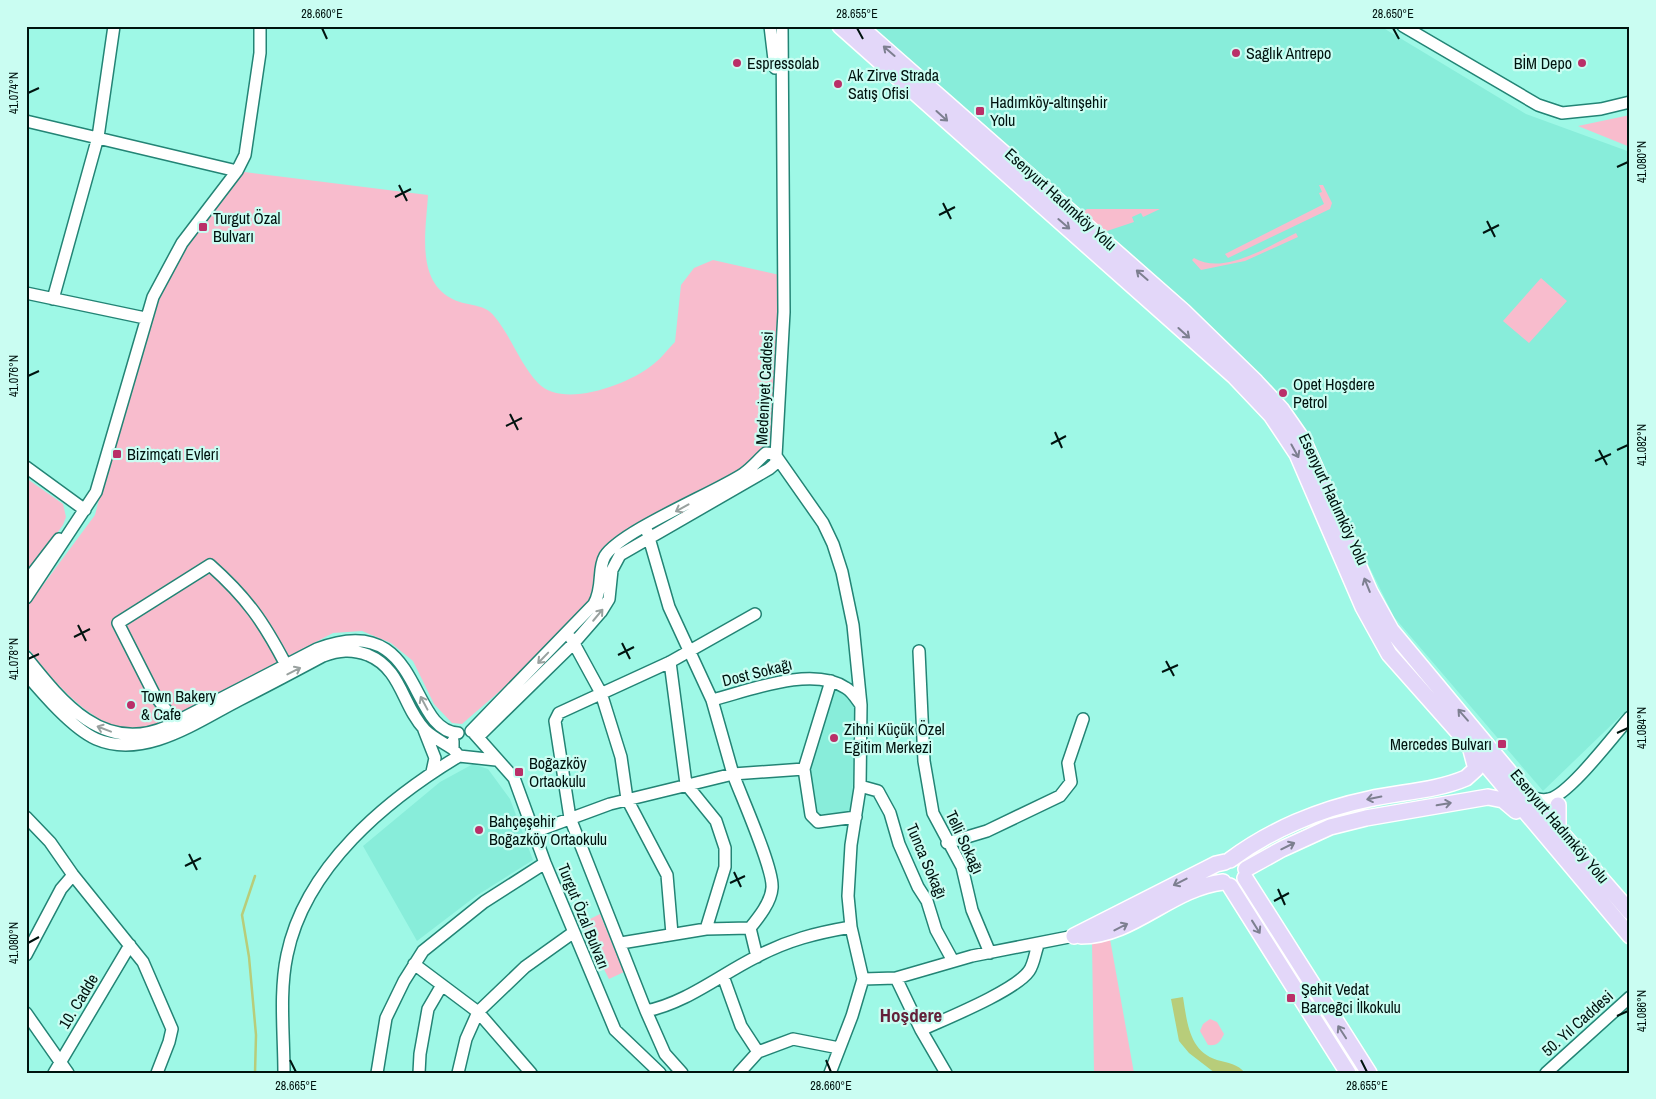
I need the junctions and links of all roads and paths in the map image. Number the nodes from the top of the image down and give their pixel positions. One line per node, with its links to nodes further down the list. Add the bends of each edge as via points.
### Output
1 (114, 26): 10 (street)
2 (260, 26): 12 (street, via 260,52 248,143)
3 (770, 26): 11 (street)
4 (782, 26): 11 (street)
5 (840, 26): 16 (main road, Esenyurt Hadımköy Yolu, one-way to 16)
6 (859, 26): 16 (main road, Esenyurt Hadımköy Yolu, one-way to 6, via 1183,311)
7 (1403, 26): 8 (street, via 1538,104 1562,113)
8 (1630, 102)
9 (26, 121): 10 (street)
10 (98, 137): 12 (street); 14 (street)
11 (781, 142): 17 (street, Medeniyet Caddesi, via 784,312)
12 (237, 171): 15 (street, via 182,243)
13 (26, 294): 14 (street)
14 (53, 300): 15 (street)
15 (145, 318): 19 (street, via 96,492)
16 (1239, 373): 42 (main road, Esenyurt Hadımköy Yolu, one-way to 42, via 1296,454 1363,606 1389,654); 52 (main road, Esenyurt Hadımköy Yolu, one-way to 16, via 1391,630 1370,592 1304,442 1281,409)
17 (776, 456): 20 (street, via 776,463 769,469); 35 (street, Medeniyet Caddesi, via 823,523 833,544 853,626)
18 (26, 467): 19 (street)
19 (85, 510): 21 (street); 22 (street)
20 (647, 532): 24 (street, via 617,544 606,556 600,594); 25 (street, one-way to 20, via 605,606 611,590 612,570 620,555); 26 (street, via 669,607)
21 (26, 582)
22 (26, 598)
23 (755, 614): 26 (street)
24 (568, 632): 25 (street); 41 (street, one-way to 41)
25 (574, 643): 33 (street); 41 (street)
26 (690, 651): 29 (street); 34 (street)
27 (919, 652): 62 (street, Telli Sokağı, via 924,760 933,813)
28 (26, 657): 38 (street, one-way to 28, via 140,735 99,728 74,709)
29 (670, 662): 33 (street); 50 (street)
30 (286, 665): 38 (street); 38 (street, via 267,628 241,593 210,565 118,623 154,694); 40 (street, one-way to 30, via 445,730 436,723 401,663 376,646 355,641 333,643)
31 (26, 674): 39 (street, one-way to 39, via 90,736 111,743 131,744 173,734 324,656 353,651 386,666)
32 (831, 681): 34 (street, Dost Sokağı, via 803,678); 35 (street, Dost Sokağı, via 847,688); 46 (street)
33 (601, 693): 53 (street, via 621,757); 58 (street, via 559,713 555,721)
34 (712, 700): 49 (street)
35 (861, 705): 51 (street, Medeniyet Caddesi)
36 (1630, 717): 48 (street)
37 (1083, 719): 62 (street, via 1068,763 1072,782 1060,796 987,831)
38 (175, 722)
39 (422, 726): 43 (street); 47 (street, via 435,758)
40 (458, 733): 41 (street); 43 (street, via 453,740)
41 (476, 736): 44 (street, via 478,750); 45 (street, Turgut Özal Bulvarı)
42 (1467, 742): 60 (main road, Esenyurt Hadımköy Yolu); 63 (main road, one-way to 63, via 1476,769 1466,778 1367,799 1319,814 1261,840)
43 (456, 752): 44 (street); 47 (street)
44 (472, 756): 45 (street)
45 (496, 760): 61 (street, Turgut Özal Bulvarı, via 514,778)
46 (804, 769): 49 (street); 57 (street, via 811,815 818,822)
47 (432, 772): 100 (street, via 350,842 308,901 291,940 284,970)
48 (1582, 773): 52 (street, via 1549,800); 54 (street)
49 (733, 774): 50 (street); 69 (street, via 770,871 772,888 763,911)
50 (686, 784): 53 (street); 71 (street, via 716,821 725,848 725,867)
51 (860, 786): 57 (street, Medeniyet Caddesi); 82 (street, Tunca Sokağı, via 878,791 890,813 899,844)
52 (1530, 798): 55 (main road, Esenyurt Hadımköy Yolu)
53 (627, 799): 58 (street); 73 (street, via 667,875)
54 (1558, 804): 55 (street); 59 (main road)
55 (1543, 812): 59 (main road, Esenyurt Hadımköy Yolu)
56 (26, 817): 66 (street, via 50,842)
57 (856, 817): 70 (street, Medeniyet Caddesi, via 848,896)
58 (570, 818): 61 (street); 76 (street)
59 (1558, 829): 68 (main road, Esenyurt Hadımköy Yolu)
60 (1542, 830): 65 (main road, one-way to 60, via 1282,849 1338,825 1481,798 1503,800 1526,822); 75 (main road, Esenyurt Hadımköy Yolu)
61 (534, 832): 64 (street, Turgut Özal Bulvarı)
62 (948, 843): 79 (street, Telli Sokağı, via 962,867 972,910)
63 (1227, 861): 65 (main road, via 1241,862); 67 (main road, via 1219,874); 74 (main road, one-way to 74)
64 (545, 863): 72 (street, Turgut Özal Bulvarı); 83 (street, via 484,902 423,951)
65 (1245, 874): 67 (main road, via 1239,884); 110 (main road, one-way to 65)
66 (73, 875): 77 (street); 80 (street, via 61,889)
67 (1226, 884): 74 (main road, one-way to 67, via 1110,932 1194,889); 109 (main road, one-way to 109)
68 (1630, 912)
69 (750, 928): 71 (street); 81 (street)
70 (851, 928): 81 (street, via 809,934); 86 (street, Medeniyet Caddesi)
71 (706, 929): 73 (street)
72 (574, 932): 90 (street, via 525,967); 105 (street, Turgut Özal Bulvarı, via 615,1030)
73 (672, 934): 76 (street)
74 (1074, 936): 78 (street)
75 (1630, 936)
76 (621, 943): 89 (street)
77 (130, 945): 95 (street, 10. Cadde); 99 (street, via 143,962 172,1029)
78 (1038, 945): 79 (street); 92 (street, via 1029,971 1006,988)
79 (990, 953): 82 (street)
80 (26, 955)
81 (757, 956): 84 (street)
82 (953, 961): 85 (street)
83 (414, 964): 87 (street); 101 (street, via 386,1018)
84 (724, 976): 89 (street, via 660,1008); 94 (street, via 741,1026)
85 (896, 978): 86 (street); 92 (street)
86 (863, 979): 93 (street)
87 (442, 986): 90 (street); 102 (street, via 428,1009)
88 (1630, 997): 111 (street, 50. Yıl Caddesi)
89 (646, 1011): 106 (street, via 664,1054)
90 (478, 1012): 103 (street, via 466,1039); 104 (street)
91 (26, 1013): 95 (street)
92 (921, 1030): 96 (street)
93 (839, 1048): 94 (street, via 793,1040); 108 (street)
94 (758, 1052): 107 (street)
95 (61, 1061): 97 (street, 10. Cadde); 98 (street)
96 (944, 1072)
97 (54, 1073)
98 (68, 1073)
99 (157, 1073)
100 (284, 1073)
101 (377, 1073)
102 (419, 1073)
103 (458, 1073)
104 (531, 1073)
105 (660, 1073)
106 (682, 1073)
107 (739, 1073)
108 (830, 1073)
109 (1348, 1073)
110 (1369, 1073)
111 (1546, 1073)

